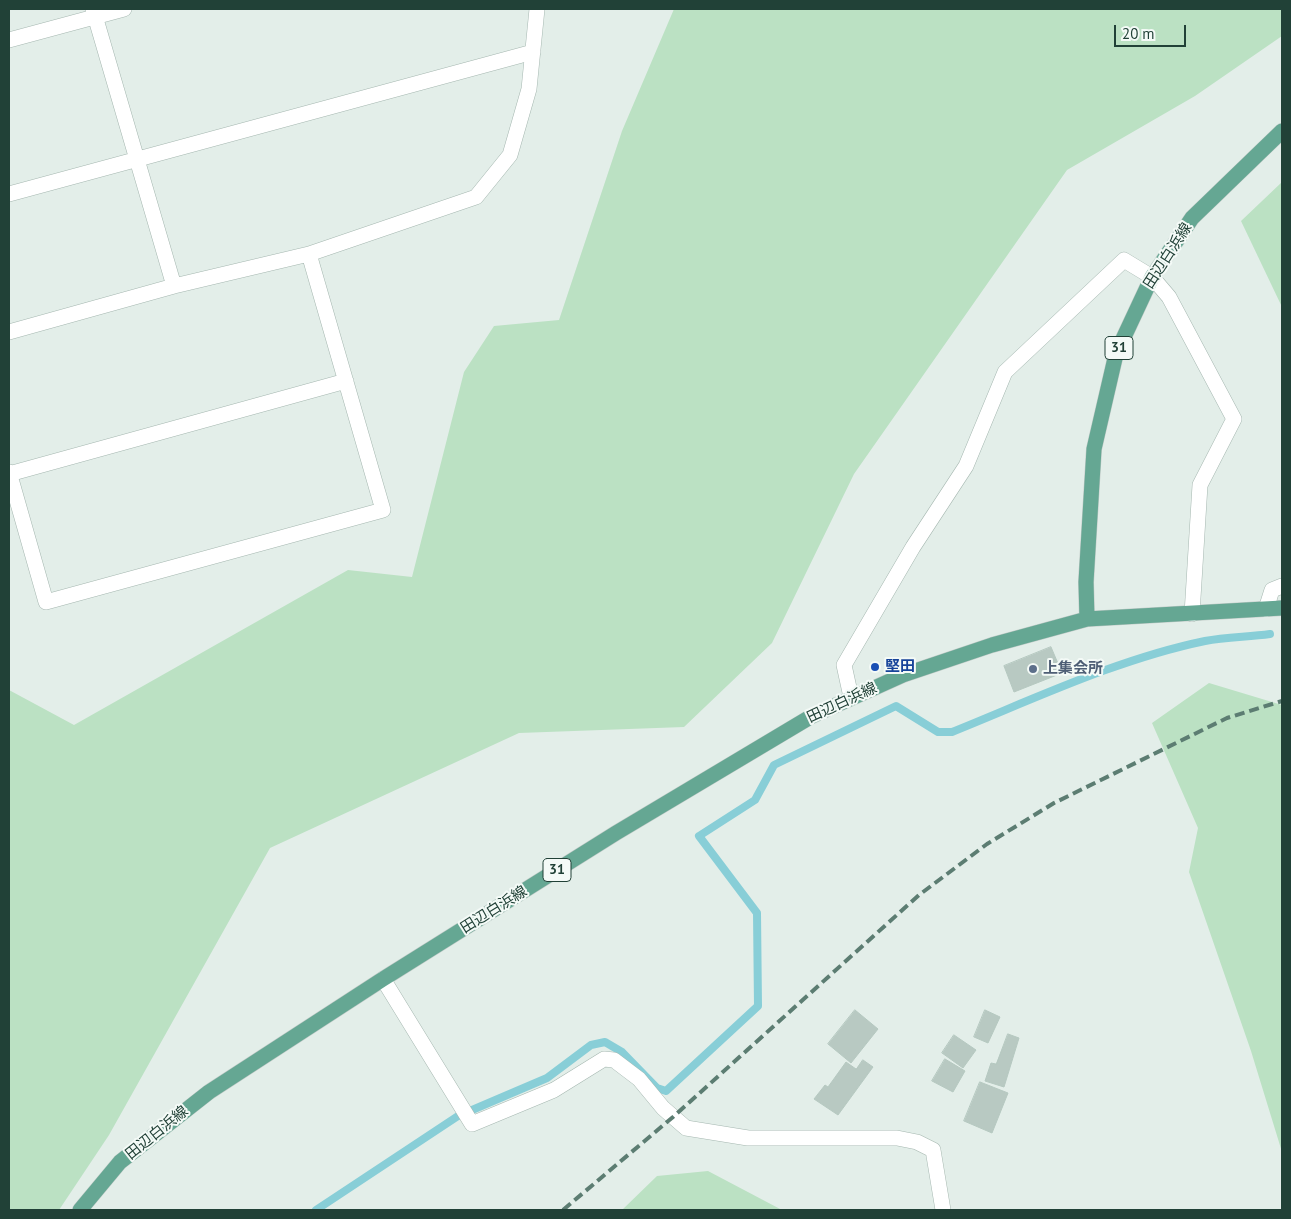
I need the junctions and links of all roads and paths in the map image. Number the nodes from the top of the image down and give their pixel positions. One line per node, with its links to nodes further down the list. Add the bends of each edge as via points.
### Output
1 (124, 9): 3 (street)
2 (537, 9): 5 (street)
3 (94, 13): 4 (street); 7 (street)
4 (9, 40)
5 (533, 52): 7 (street); 9 (street, via 529,89 510,155 476,197)
6 (1282, 131): 10 (main road, 田辺白浜線 / 31, via 1192,218)
7 (136, 159): 8 (street); 11 (street)
8 (9, 194)
9 (309, 254): 11 (street); 13 (street)
10 (1152, 277): 18 (street, via 1169,297 1234,420 1200,485); 19 (main road, 田辺白浜線 / 31, via 1116,354 1094,449 1086,582); 20 (street, via 1124,260 1005,372 966,466 913,547 844,665)
11 (174, 286): 12 (street)
12 (9, 332)
13 (346, 381): 14 (street); 14 (street, via 383,510 46,602)
14 (9, 473)
15 (1282, 586): 17 (street, via 1272,590)
16 (1282, 608): 17 (main road, 田辺白浜線 / 31)
17 (1266, 609): 18 (main road, 田辺白浜線 / 31)
18 (1192, 614): 19 (main road, 田辺白浜線 / 31)
19 (1087, 619): 20 (main road, 田辺白浜線 / 31, via 992,645)
20 (851, 697): 21 (main road, 田辺白浜線 / 31, via 738,759)
21 (383, 979): 22 (main road, 田辺白浜線 / 31, via 209,1092 120,1162); 23 (street, via 472,1124 554,1090 604,1059 614,1060 640,1079 663,1108 686,1128 748,1138 863,1137 917,1142 933,1150)
22 (80, 1210)
23 (943, 1210)

